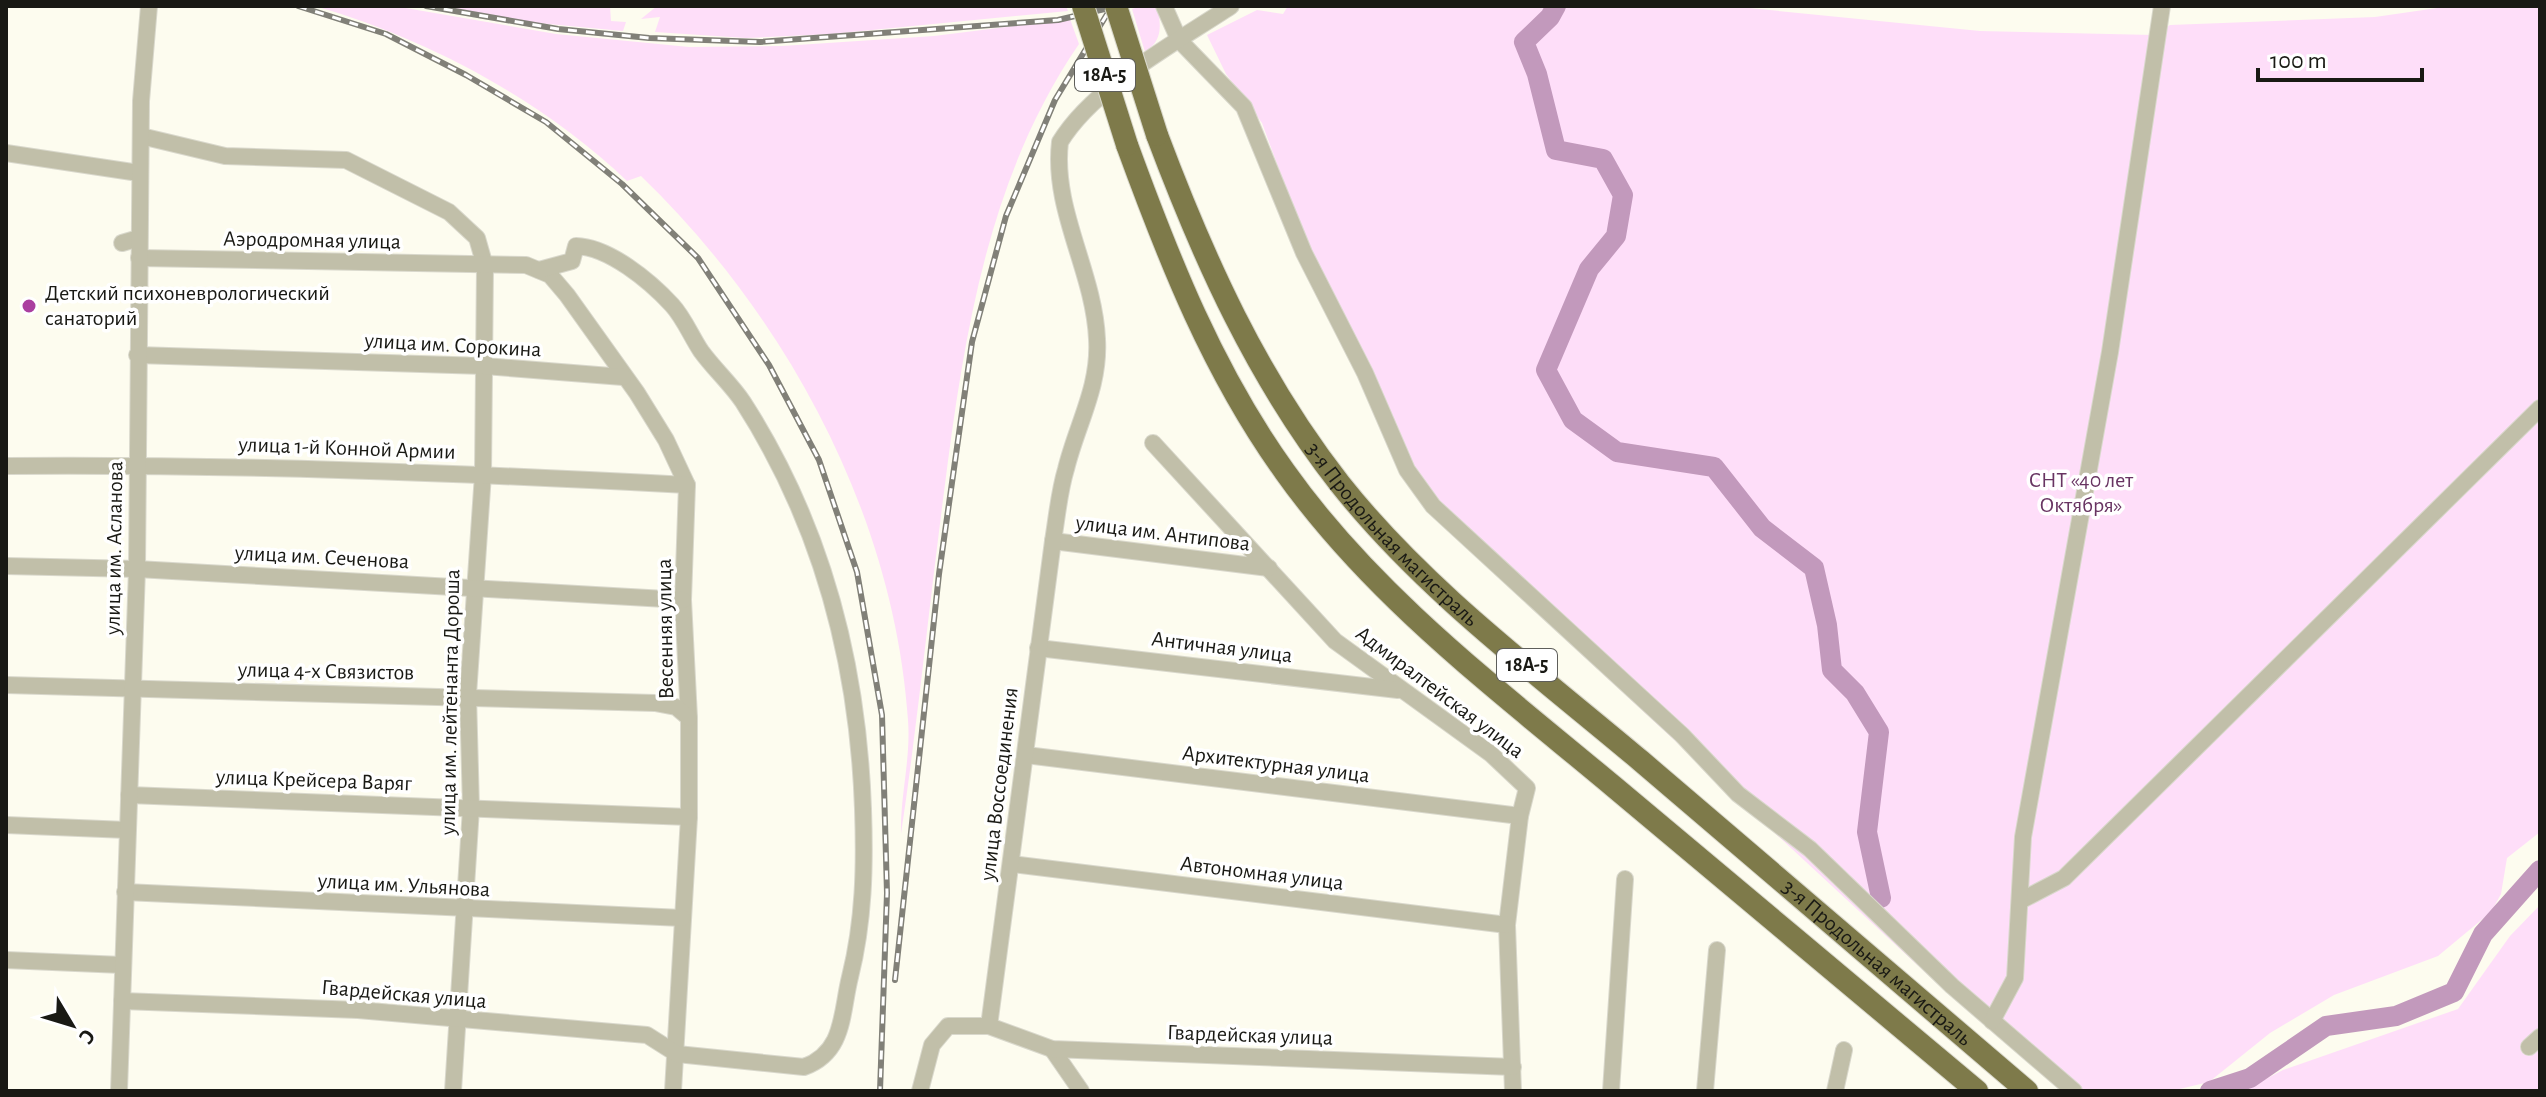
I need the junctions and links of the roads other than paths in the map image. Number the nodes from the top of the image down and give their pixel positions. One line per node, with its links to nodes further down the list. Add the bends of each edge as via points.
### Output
1 (149, 6): 8 (street, улица им. Асланова)
2 (1083, 6): 71 (highway, 3-я Продольная магистраль / 18А-5, bridge, via 1127,145 1182,289 1221,371 1285,472 1352,555 1495,687)
3 (1116, 6): 72 (highway, 3-я Продольная магистраль / 18А-5, bridge, via 1157,135 1238,328 1274,391 1342,487 1519,659)
4 (1164, 6): 7 (street)
5 (1231, 6): 7 (street, улица Воссоединения)
6 (2162, 6): 47 (street, via 2110,352 2027,811)
7 (1179, 40): 25 (street, улица Воссоединения, via 1088,108 1060,142 1060,184 1097,337 1091,398 1065,471); 56 (street, via 1244,107 1304,253 1407,470 1433,506 1682,735 1738,794 1810,849)
8 (141, 136): 10 (street, улица им. Асланова); 14 (street, via 225,156 346,160 449,212 477,238)
9 (6, 153): 10 (street)
10 (139, 173): 11 (street, улица им. Асланова)
11 (139, 238): 12 (street); 13 (street, улица им. Асланова)
12 (122, 243)
13 (139, 258): 14 (street, Аэродромная улица); 16 (street, улица им. Асланова)
14 (485, 266): 15 (street, via 526,265); 17 (street, улица им. лейтенанта Дороша)
15 (539, 270): 18 (street, Весенняя улица, via 567,295); 60 (street, via 572,261 576,246 587,246 636,273 673,306 742,401 792,491 835,606 850,670 864,854 860,936 843,1025 834,1045 804,1067)
16 (137, 355): 17 (street, улица им. Сорокина); 21 (street, улица им. Асланова)
17 (484, 366): 18 (street, улица им. Сорокина); 23 (street, улица им. лейтенанта Дороша)
18 (623, 377): 24 (street, Весенняя улица, via 666,440)
19 (2540, 408): 47 (street, via 2064,878)
20 (1153, 443): 27 (street, Адмиралтейская улица)
21 (138, 464): 22 (street, улица 1-й Конной Армии); 23 (street, улица 1-й Конной Армии); 28 (street, улица им. Асланова)
22 (6, 466)
23 (483, 474): 24 (street, улица 1-й Конной Армии); 29 (street, улица им. лейтенанта Дороша)
24 (687, 485): 30 (street, Весенняя улица)
25 (1053, 541): 27 (street, улица им. Антипова); 31 (street, улица Воссоединения)
26 (6, 566): 28 (street, улица им. Сеченова)
27 (1269, 568): 33 (street, Адмиралтейская улица, via 1335,641)
28 (137, 569): 29 (street, улица им. Сеченова); 34 (street, улица им. Асланова)
29 (473, 587): 30 (street, улица им. Сеченова); 35 (street, улица им. лейтенанта Дороша)
30 (683, 600): 36 (street, Весенняя улица)
31 (1038, 648): 33 (street, Античная улица); 37 (street, улица Воссоединения)
32 (6, 685): 34 (street, улица 4-х Связистов)
33 (1400, 690): 40 (street, Адмиралтейская улица, via 1491,754 1527,788)
34 (133, 691): 35 (street, улица 4-х Связистов); 38 (street, улица им. Асланова)
35 (468, 695): 36 (street, улица 4-х Связистов, via 655,703 676,707); 39 (street, улица им. лейтенанта Дороша)
36 (689, 718): 41 (street, Весенняя улица)
37 (1026, 755): 40 (street, Архитектурная улица); 44 (street, улица Воссоединения)
38 (129, 795): 39 (street, улица Крейсера Варяг); 43 (street, улица им. Асланова)
39 (471, 808): 41 (street, улица Крейсера Варяг); 48 (street, улица им. лейтенанта Дороша)
40 (1520, 816): 50 (street, Адмиралтейская улица)
41 (689, 817): 49 (street, Весенняя улица)
42 (6, 825): 43 (street)
43 (127, 830): 46 (street, улица им. Асланова)
44 (1012, 864): 50 (street, Автономная улица); 57 (street, улица Воссоединения)
45 (1625, 879): 68 (street)
46 (125, 892): 48 (street, улица им. Ульянова); 53 (street, улица им. Асланова)
47 (2020, 901): 56 (street, via 2015,978)
48 (465, 911): 49 (street, улица им. Ульянова); 55 (street, улица им. лейтенанта Дороша)
49 (682, 918): 60 (street, Весенняя улица)
50 (1507, 925): 61 (street, Адмиралтейская улица)
51 (1717, 950): 69 (street)
52 (6, 960): 53 (street)
53 (122, 965): 54 (street, улица им. Асланова)
54 (122, 1001): 55 (street, Гвардейская улица, via 358,1010); 62 (street, улица им. Асланова)
55 (458, 1020): 60 (street, Гвардейская улица, via 647,1035); 63 (street, улица им. лейтенанта Дороша)
56 (1992, 1021): 73 (street)
57 (989, 1026): 58 (street, Гвардейская улица); 65 (street, via 948,1026 932,1045)
58 (1052, 1049): 61 (street, Гвардейская улица); 66 (street)
59 (1844, 1050): 70 (street)
60 (677, 1054): 64 (street, Весенняя улица)
61 (1513, 1067): 67 (street, Адмиралтейская улица)
62 (119, 1091)
63 (453, 1091)
64 (673, 1091)
65 (920, 1091)
66 (1081, 1091)
67 (1513, 1091)
68 (1611, 1091)
69 (1705, 1091)
70 (1835, 1091)
71 (1977, 1091)
72 (2027, 1091)
73 (2074, 1091)

